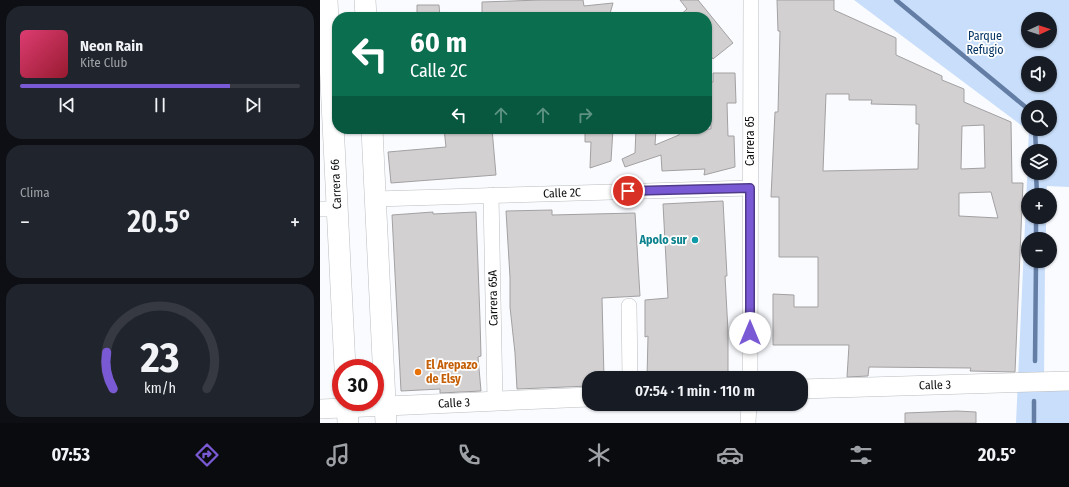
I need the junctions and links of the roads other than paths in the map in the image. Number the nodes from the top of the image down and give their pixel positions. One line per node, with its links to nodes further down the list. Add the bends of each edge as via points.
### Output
1 (327, 0): 9 (main road, Carrera 66)
2 (365, 0): 4 (main road)
3 (751, 0): 6 (street, Carrera 65)
4 (366, 12)
5 (372, 134): 8 (main road)
6 (750, 188): 7 (street, Calle 2C); 13 (street, Carrera 65)
7 (491, 195): 8 (street, Calle 2C); 17 (street, Carrera 65A)
8 (375, 199): 22 (main road)
9 (329, 209): 11 (main road, Carrera 66)
10 (629, 306): 12 (street)
11 (344, 359)
12 (630, 371)
13 (750, 371)
14 (1069, 381): 15 (street, Calle 3)
15 (808, 389)
16 (582, 397): 17 (street, Calle 3)
17 (495, 401): 22 (street, Calle 3)
18 (320, 409): 19 (street, Calle 3)
19 (332, 410)
20 (347, 411): 22 (street, Calle 3)
21 (749, 411): 23 (street)
22 (386, 415)
23 (748, 423)

